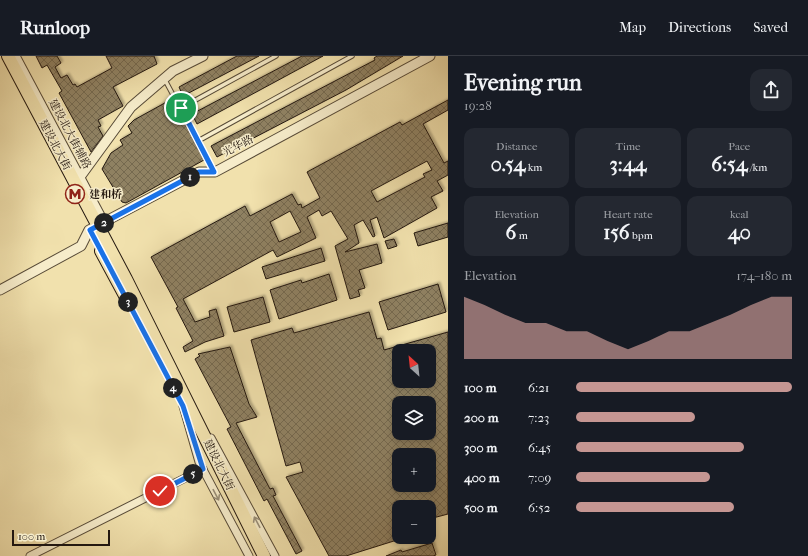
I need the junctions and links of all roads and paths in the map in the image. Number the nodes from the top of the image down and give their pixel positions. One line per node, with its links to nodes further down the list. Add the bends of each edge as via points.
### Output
1 (8, 56): 12 (main road, 建设北大街)
2 (15, 56): 12 (street, 建设北大街辅路)
3 (202, 56): 8 (street, via 173,71)
4 (276, 56): 9 (lane)
5 (352, 56): 10 (lane)
6 (430, 56): 11 (street, 光华路)
7 (0, 58): 13 (main road)
8 (165, 79): 9 (lane); 12 (street, via 131,107)
9 (181, 108): 10 (lane)
10 (198, 141): 11 (lane)
11 (214, 172): 13 (street, 光华路, via 199,172)
12 (77, 180): 13 (main road, 建设北大街)
13 (97, 226): 14 (street, 光华路, via 81,246); 15 (main road, 建设北大街)
14 (0, 290)
15 (186, 406): 16 (street); 19 (main road); 20 (main road, 建设北大街); 21 (street, one-way to 15, via 221,453)
16 (203, 469): 17 (street); 18 (street, one-way to 18)
17 (30, 556)
18 (249, 556)
19 (260, 556)
20 (264, 556)
21 (275, 556)

